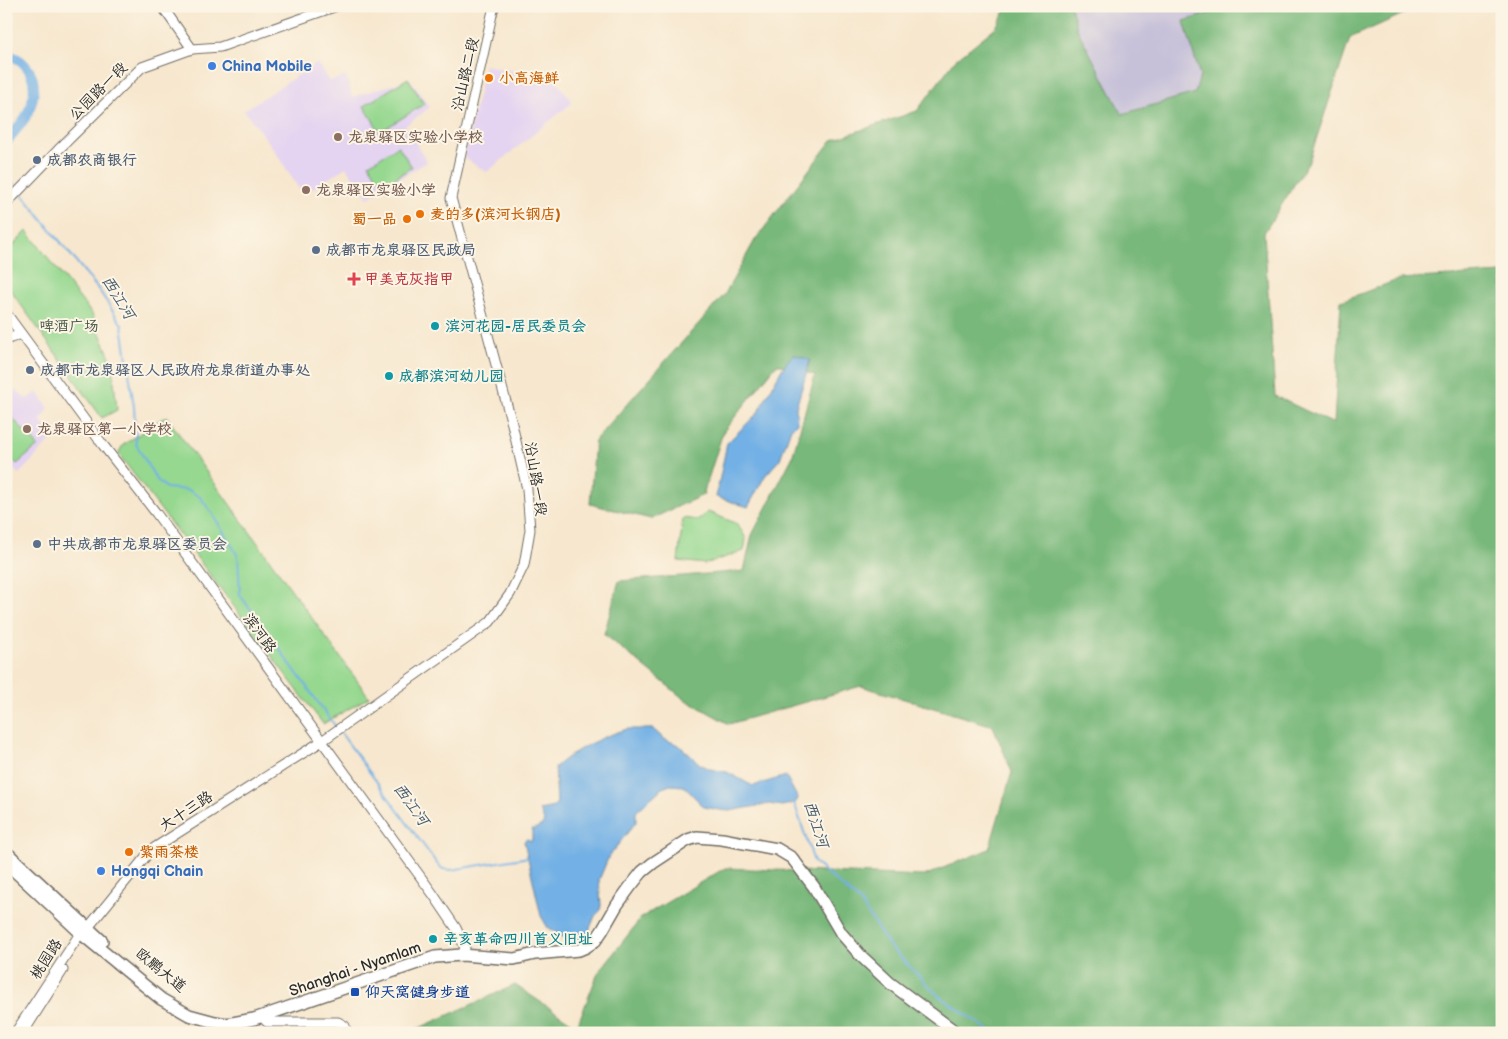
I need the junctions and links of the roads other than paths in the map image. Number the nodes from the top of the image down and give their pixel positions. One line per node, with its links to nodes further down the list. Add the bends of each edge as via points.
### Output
1 (162, 6): 4 (street)
2 (337, 6): 4 (street, 公园路一段, via 220,47)
3 (494, 6): 6 (street, 沿山路二段, via 451,198)
4 (192, 49): 5 (street, 公园路一段, via 142,67)
5 (6, 204)
6 (453, 206): 10 (street, 沿山路一段, via 527,489 530,530 524,565 510,594 490,622)
7 (6, 313): 8 (street, 滨河路)
8 (21, 334): 9 (street); 10 (street, 滨河路)
9 (6, 340)
10 (322, 741): 13 (street, 大十三路, via 151,850); 14 (street, 滨河路, via 452,923)
11 (6, 852): 13 (highway, 欧鹏大道)
12 (6, 863): 13 (highway, 欧鹏大道)
13 (85, 931): 14 (highway, 欧鹏大道, via 176,1003 218,1016 258,1011 435,951); 15 (highway, Shanghai - Nyamlam, via 161,999 189,1015 227,1024); 16 (street, 桃园路); 17 (street)
14 (463, 951): 15 (highway, Shanghai - Nyamlam, via 436,957); 19 (highway, Shanghai - Nyamlam, via 514,959 579,950 591,944 602,931 642,872 688,840 706,837 777,849 792,858 841,933 874,970)
15 (262, 1017): 18 (street, via 267,1022 278,1023 338,1022 345,1026)
16 (15, 1033)
17 (23, 1033)
18 (346, 1033)
19 (957, 1033)

